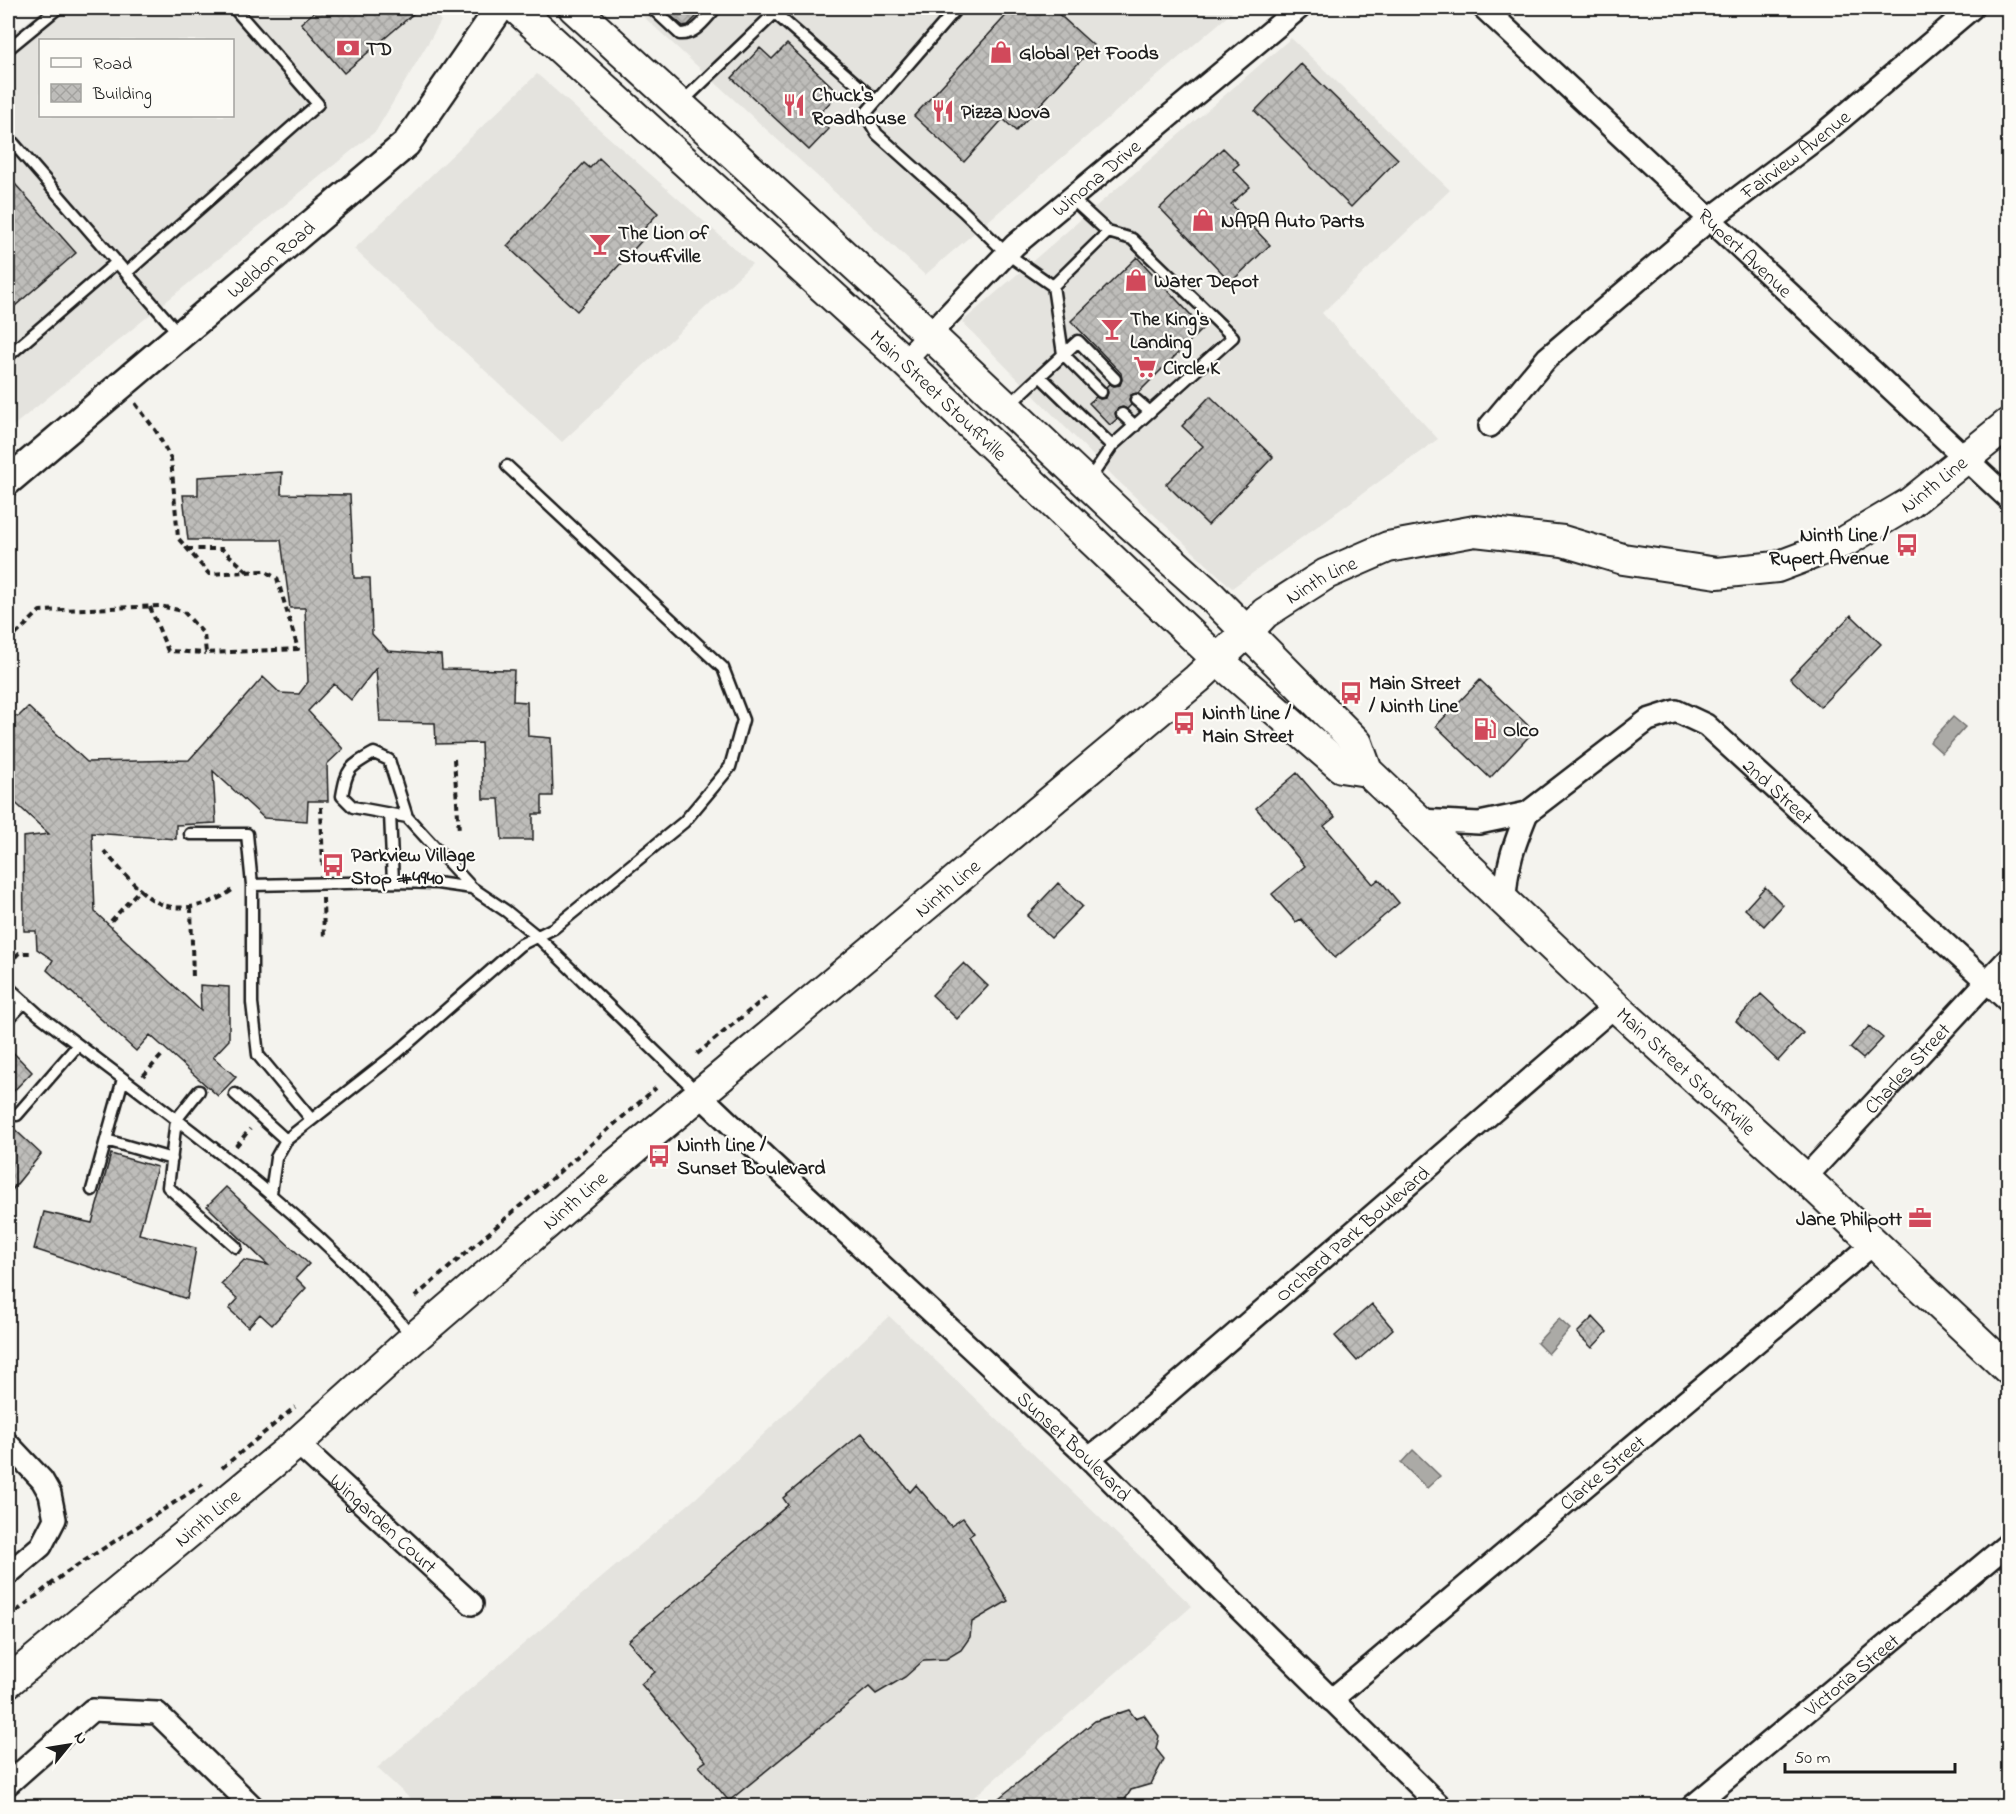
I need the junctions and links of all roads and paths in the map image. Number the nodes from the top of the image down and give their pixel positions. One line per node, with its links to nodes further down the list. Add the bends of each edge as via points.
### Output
1 (58, 8): 13 (lane)
2 (234, 8): 22 (lane, via 318,104)
3 (500, 8): 24 (street, Weldon Road, via 406,144)
4 (516, 8): 28 (main road, Main Street Stouffville)
5 (574, 8): 15 (main road, Main Street Stouffville)
6 (652, 8): 7 (lane, via 686,35)
7 (716, 8)
8 (957, 8): 14 (lane)
9 (1299, 8): 17 (street, Winona Drive)
10 (1484, 8): 18 (street, Rupert Avenue)
11 (1972, 8): 18 (street, Fairview Avenue, via 1824,133)
12 (774, 9): 14 (lane); 15 (lane)
13 (8, 49)
14 (875, 100): 20 (lane, via 865,114 876,134)
15 (679, 104): 25 (main road, Main Street Stouffville)
16 (8, 137): 21 (lane)
17 (1071, 198): 19 (lane); 20 (street, Winona Drive)
18 (1710, 219): 39 (street, Fairview Avenue, via 1546,358); 41 (street, Rupert Avenue)
19 (1108, 232): 23 (lane); 35 (lane, via 1132,239 1233,337)
20 (1006, 253): 23 (lane); 25 (street, Winona Drive)
21 (117, 262): 22 (lane); 27 (lane)
22 (126, 273): 24 (lane)
23 (1053, 286): 26 (lane)
24 (181, 335): 31 (street, Weldon Road)
25 (929, 336): 28 (street, Winona Drive); 34 (main road, Main Street Stouffville)
26 (1063, 354): 29 (lane); 30 (lane, via 1078,341); 32 (lane)
27 (8, 356)
28 (904, 361): 52 (main road, Main Street Stouffville)
29 (1040, 376): 34 (lane); 40 (lane)
30 (1115, 379)
31 (122, 385): 43 (street, Weldon Road); 46 (path, via 171,459 178,538)
32 (1101, 392)
33 (1136, 400): 35 (lane)
34 (1007, 408): 44 (main road, Main Street Stouffville)
35 (1150, 412): 38 (lane)
36 (1122, 414): 38 (lane)
37 (2008, 424): 41 (main road, Ninth Line)
38 (1135, 426): 40 (lane)
39 (1490, 426)
40 (1112, 446): 44 (lane)
41 (1967, 459): 45 (street, Rupert Avenue); 49 (main road, Ninth Line, via 1910,503 1846,542 1777,567 1717,573 1623,559 1563,541 1475,531 1388,547 1326,574 1265,613)
42 (507, 466): 69 (lane, via 723,668 743,720 730,767 684,822)
43 (8, 481)
44 (1087, 483): 49 (main road, Main Street Stouffville)
45 (2008, 498)
46 (186, 549): 47 (path, via 222,549); 47 (path, via 209,574)
47 (248, 572): 51 (path, via 264,571 277,578 298,649)
48 (150, 607): 50 (path, via 40,611); 51 (path, via 183,611 204,634); 51 (path, via 168,651)
49 (1247, 632): 52 (main road, Ninth Line); 54 (main road, Main Street Stouffville, via 1357,743)
50 (8, 642)
51 (206, 653)
52 (1218, 660): 54 (main road, Main Street Stouffville, via 1341,767); 89 (main road, Ninth Line)
53 (454, 759): 59 (path)
54 (1367, 771): 58 (main road, Main Street Stouffville)
55 (1527, 813): 58 (street, 2nd Street, via 1479,824); 66 (street, 2nd Street, via 1512,849); 74 (street, 2nd Street, via 1648,720 1676,711 1706,726)
56 (390, 814): 57 (lane); 57 (lane, via 353,807 342,796 346,774 374,753 389,760); 62 (lane)
57 (407, 817): 65 (lane)
58 (1419, 820): 66 (main road, Main Street Stouffville)
59 (459, 831)
60 (190, 834): 63 (lane, via 248,834)
61 (104, 851): 64 (path)
62 (393, 882): 63 (lane); 65 (lane)
63 (252, 885): 67 (path, via 239,885 223,898); 92 (lane, via 252,1003 258,1055)
64 (141, 888): 67 (path, via 152,900 167,906); 68 (path)
65 (472, 888): 69 (lane)
66 (1505, 901): 79 (main road, Main Street Stouffville)
67 (191, 907): 73 (path)
68 (111, 921)
69 (538, 937): 89 (lane); 92 (lane, via 520,945 398,1052)
70 (33, 952): 72 (path, via 20,953)
71 (2008, 959): 74 (street, Charles Street)
72 (8, 965)
73 (193, 980)
74 (1988, 981): 77 (street, 2nd Street); 98 (street, Charles Street)
75 (8, 987): 78 (lane)
76 (766, 997): 83 (path)
77 (2008, 1001)
78 (25, 1002): 80 (lane); 81 (lane)
79 (1615, 1006): 98 (main road, Main Street Stouffville); 109 (street, Orchard Park Boulevard)
80 (8, 1019)
81 (78, 1045): 84 (lane); 90 (lane)
82 (163, 1054): 85 (path)
83 (697, 1054)
84 (123, 1079): 85 (lane); 94 (lane)
85 (133, 1087): 93 (lane)
86 (656, 1088): 103 (path)
87 (199, 1091): 93 (lane)
88 (235, 1094): 91 (lane)
89 (700, 1095): 104 (main road, Ninth Line); 109 (street, Sunset Boulevard)
90 (17, 1115)
91 (260, 1116): 95 (lane); 97 (path)
92 (311, 1119): 95 (lane)
93 (176, 1120): 96 (lane); 97 (lane)
94 (106, 1140): 96 (lane); 99 (lane)
95 (286, 1140): 100 (lane, via 276,1158)
96 (172, 1159): 102 (lane, via 168,1187)
97 (226, 1159): 100 (lane)
98 (1805, 1178): 101 (main road, Main Street Stouffville)
99 (92, 1190)
100 (271, 1193): 104 (lane, via 354,1271)
101 (1873, 1244): 105 (main road, Main Street Stouffville); 117 (street, Clarke Street)
102 (236, 1247)
103 (415, 1297)
104 (414, 1338): 107 (main road, Ninth Line)
105 (2008, 1369)
106 (304, 1399): 110 (path)
107 (297, 1443): 114 (street, Wingarden Court); 116 (main road, Ninth Line)
108 (8, 1444): 113 (street, via 42,1480 50,1494 55,1519 41,1546)
109 (1089, 1458): 117 (street, Sunset Boulevard)
110 (219, 1470)
111 (204, 1483): 115 (path, via 64,1574)
112 (2008, 1544): 121 (street, Victoria Street)
113 (8, 1574)
114 (472, 1604)
115 (8, 1618)
116 (8, 1682)
117 (1331, 1700): 120 (street, Sunset Boulevard)
118 (8, 1784): 119 (street, via 92,1710 157,1713)
119 (252, 1806)
120 (1440, 1806)
121 (1693, 1806)

